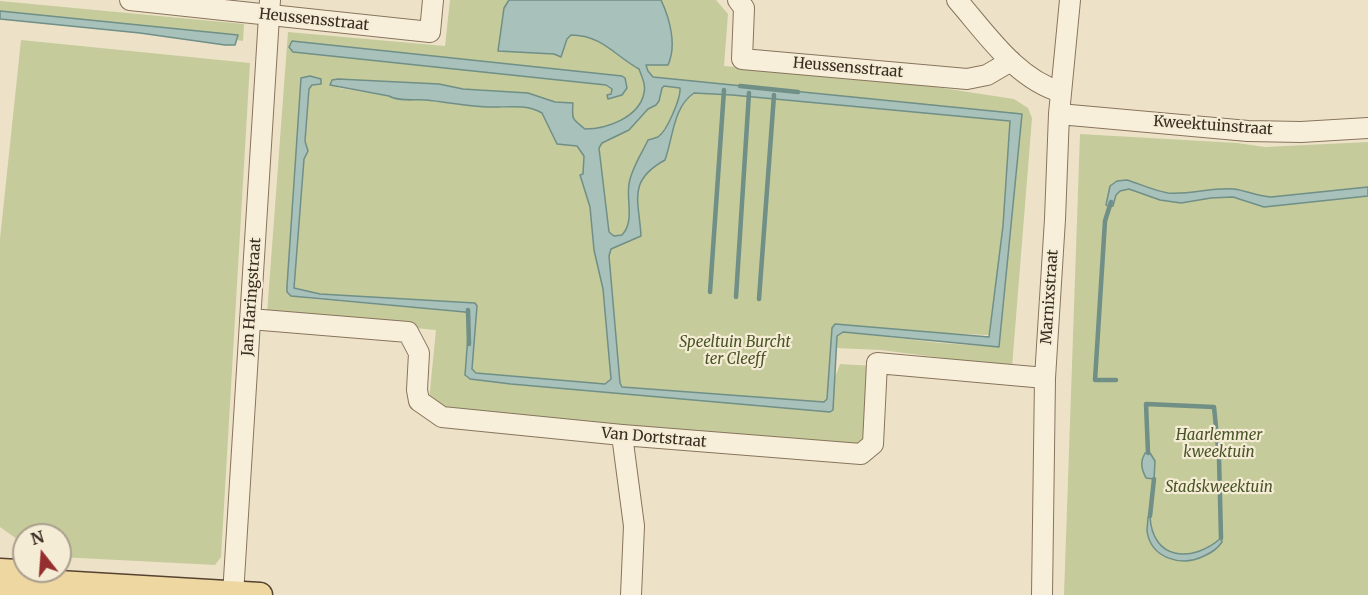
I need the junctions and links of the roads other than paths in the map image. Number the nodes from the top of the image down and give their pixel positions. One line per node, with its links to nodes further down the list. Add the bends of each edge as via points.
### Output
1 (130, 0): 6 (street, Heussensstraat)
2 (433, 0): 6 (street, Heussensstraat, via 430,32)
3 (738, 0): 7 (street, Heussensstraat, via 744,8 742,59 966,79 987,75)
4 (957, 0): 7 (street)
5 (1070, 0): 8 (street, Marnixstraat)
6 (269, 8): 11 (street, Jan Haringstraat)
7 (1011, 61): 8 (street, via 1047,88)
8 (1061, 92): 9 (street, Marnixstraat)
9 (1059, 114): 10 (street, Kweektuinstraat, via 1248,131); 12 (street, Marnixstraat)
10 (1368, 128)
11 (249, 319): 13 (street, Van Dortstraat, via 408,332 419,353 419,401 442,417); 16 (street, Jan Haringstraat)
12 (1045, 378): 13 (street, Van Dortstraat, via 877,363 873,444 861,454); 19 (street, Marnixstraat)
13 (622, 435): 18 (street, via 634,526)
14 (59, 583): 15 (main road); 16 (main road)
15 (0, 590)
16 (232, 595): 17 (main road)
17 (260, 595)
18 (631, 595)
19 (1042, 595)

